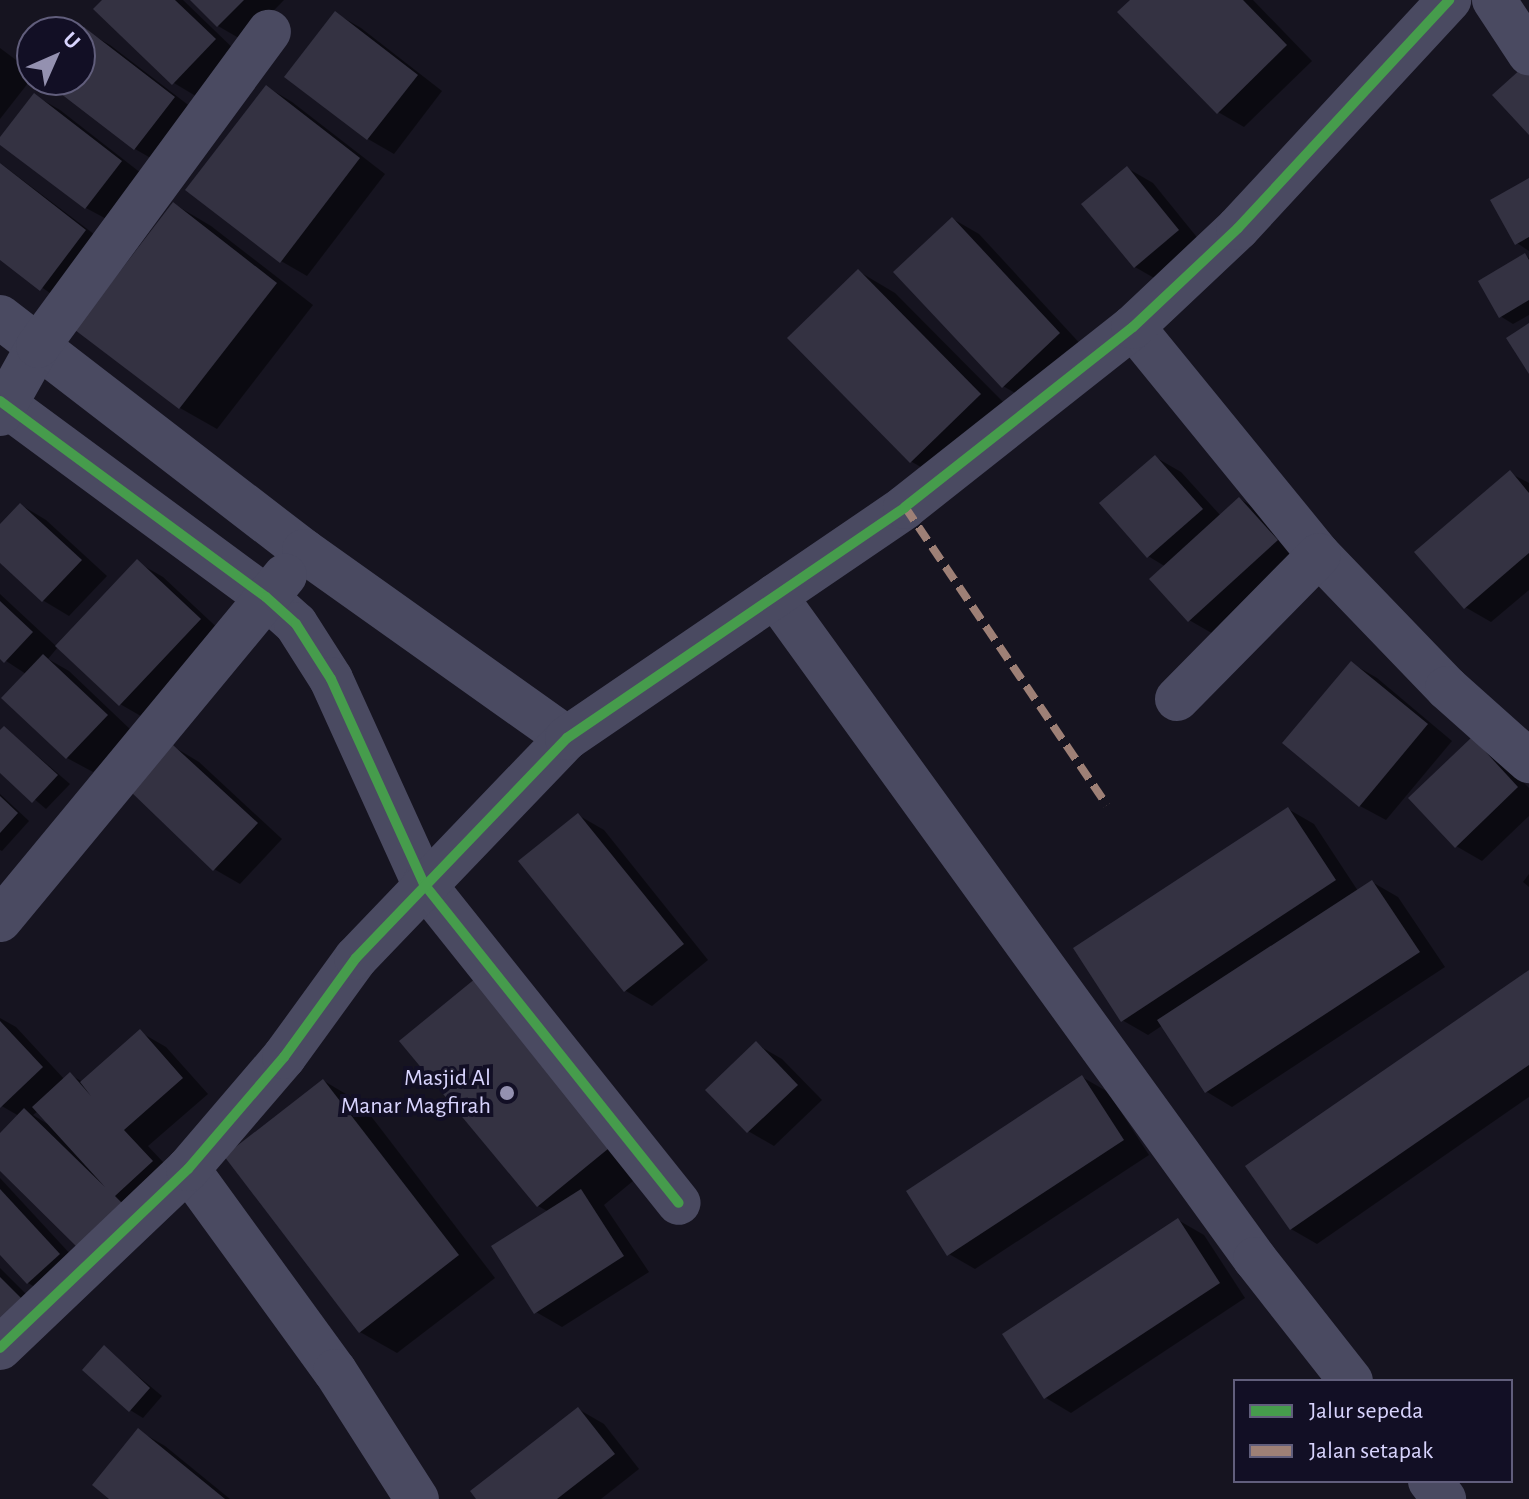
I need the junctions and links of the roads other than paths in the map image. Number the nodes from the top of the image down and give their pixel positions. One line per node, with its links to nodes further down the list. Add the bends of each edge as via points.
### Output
1 (1449, 0): 6 (street, via 1238,228)
2 (1494, 0): 4 (street)
3 (269, 32): 7 (street)
4 (1529, 53)
5 (0, 317): 7 (street)
6 (1133, 327): 10 (street); 11 (street, via 905,507)
7 (38, 346): 8 (street); 9 (street)
8 (2, 407): 12 (street)
9 (304, 551): 12 (street); 14 (street)
10 (1319, 555): 13 (street); 15 (street, via 1447,688)
11 (775, 596): 14 (street); 21 (street, via 1255,1259)
12 (266, 597): 16 (street, via 296,624 331,679); 17 (street)
13 (1177, 699)
14 (567, 738): 16 (street)
15 (1529, 761)
16 (424, 884): 18 (street, via 356,958 284,1057); 19 (street)
17 (0, 920)
18 (188, 1169): 20 (street); 23 (street, via 335,1371)
19 (679, 1203)
20 (0, 1348)
21 (1349, 1379)
22 (1432, 1483): 24 (street)
23 (417, 1499)
24 (1444, 1499)

